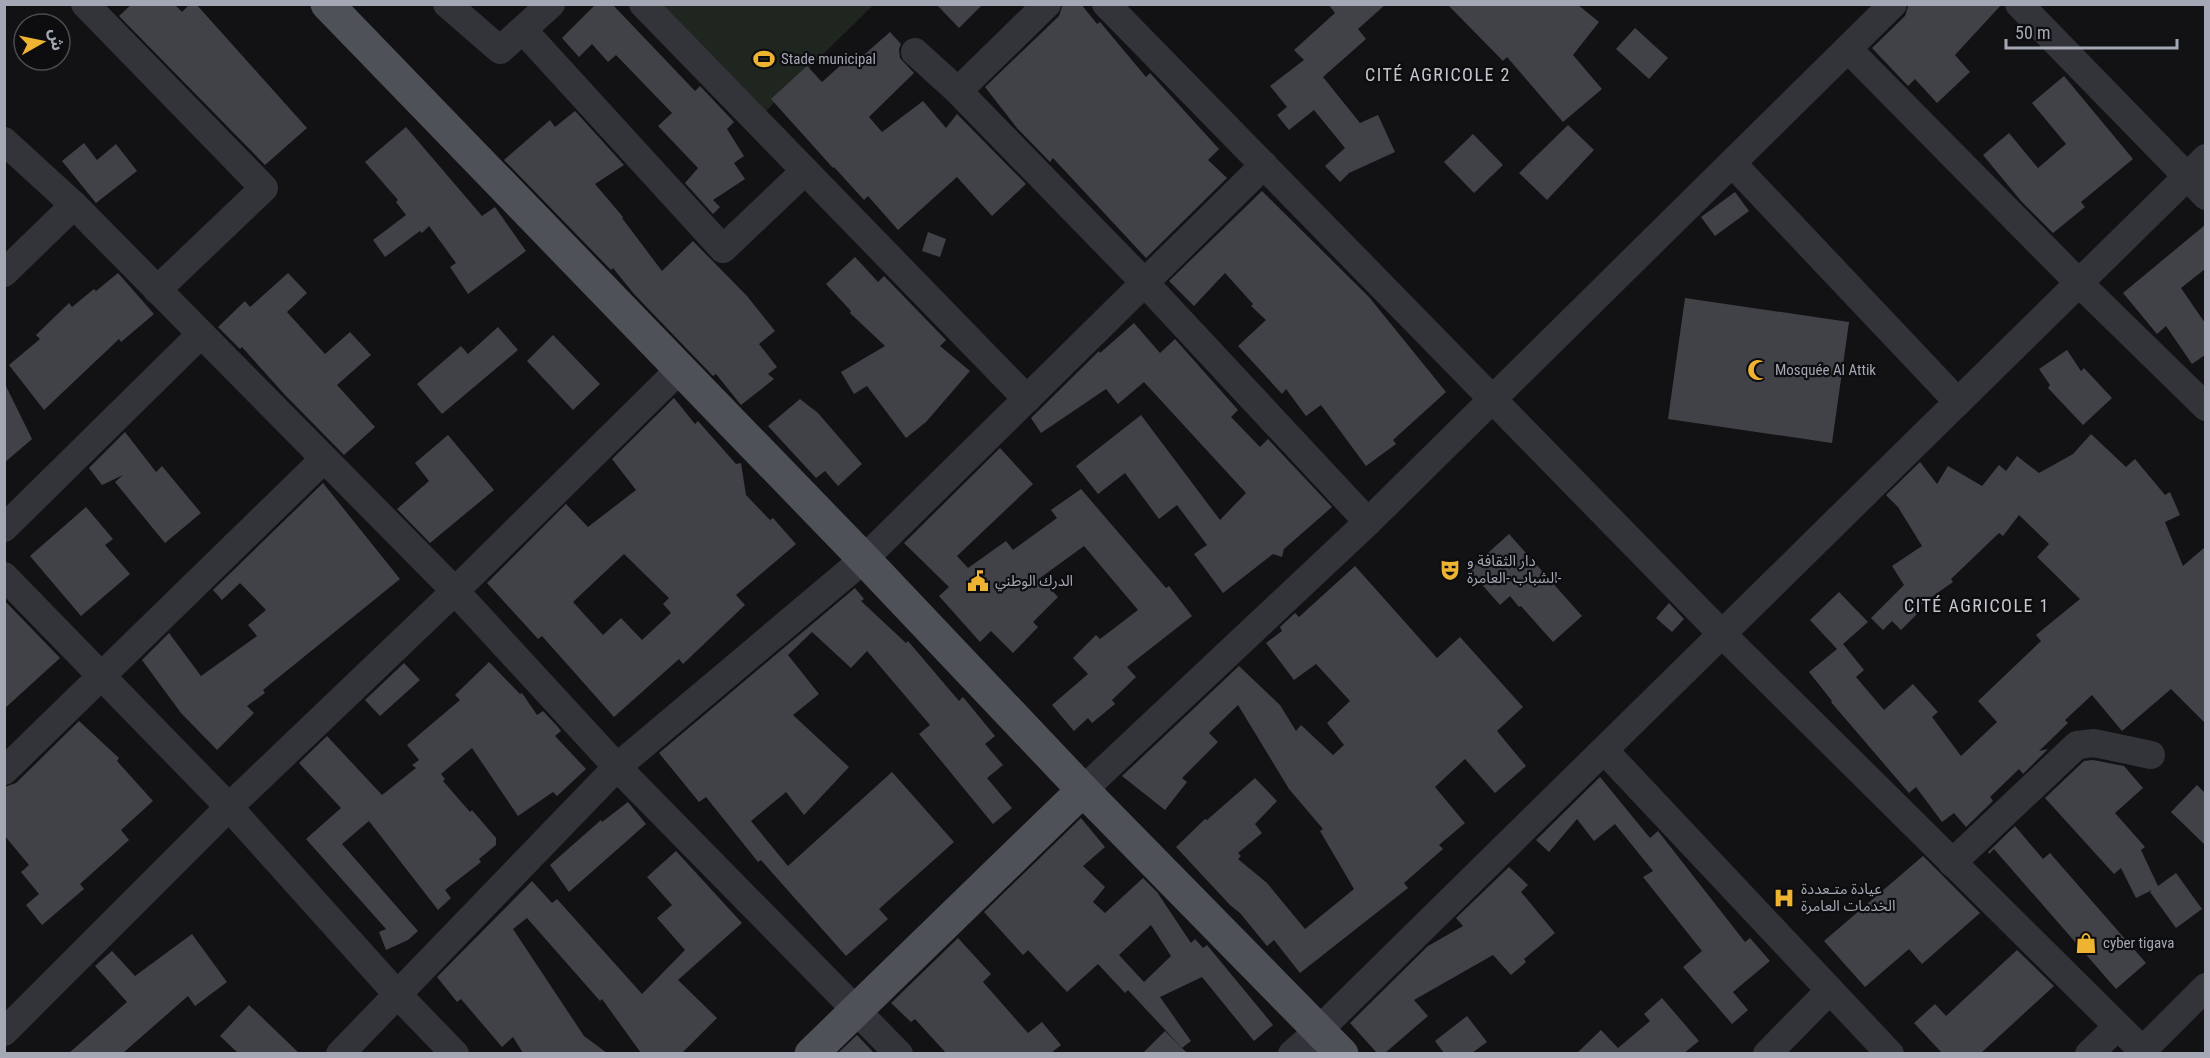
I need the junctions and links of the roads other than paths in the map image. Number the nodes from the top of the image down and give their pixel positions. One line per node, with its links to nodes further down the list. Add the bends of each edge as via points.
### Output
1 (85, 4): 23 (street, via 264,188)
2 (327, 4): 25 (main road)
3 (447, 4): 10 (street, via 500,50)
4 (551, 4): 10 (street)
5 (643, 4): 17 (street)
6 (1047, 4): 13 (street)
7 (1106, 4): 16 (street)
8 (1893, 4): 11 (street)
9 (2019, 4): 18 (street)
10 (523, 30): 17 (street, via 723,249)
11 (1848, 49): 15 (street); 22 (street)
12 (915, 52): 13 (street)
13 (958, 91): 21 (street)
14 (4, 141): 19 (street)
15 (1732, 163): 27 (street); 28 (street)
16 (1264, 165): 21 (street); 27 (street)
17 (805, 171): 26 (street)
18 (2199, 177): 22 (street)
19 (74, 205): 20 (street); 23 (street)
20 (4, 273)
21 (1145, 283): 26 (street); 31 (street)
22 (2079, 283): 28 (street); 29 (street)
23 (157, 290): 24 (street)
24 (201, 334): 30 (street); 32 (street)
25 (680, 369): 33 (main road); 35 (street)
26 (1027, 399): 33 (street)
27 (1493, 400): 31 (street); 36 (street)
28 (1958, 402): 36 (street)
29 (2205, 407)
30 (324, 459): 35 (street); 37 (street)
31 (1368, 522): 42 (street)
32 (4, 528)
33 (864, 560): 40 (street); 42 (main road)
34 (4, 576): 37 (street)
35 (455, 591): 40 (street); 43 (street)
36 (1722, 634): 38 (street); 44 (street)
37 (102, 676): 41 (street); 43 (street)
38 (1604, 750): 46 (street); 50 (street)
39 (2151, 755): 44 (street, via 2094,743 2077,744)
40 (617, 767): 47 (street); 48 (street)
41 (4, 771)
42 (1083, 790): 48 (main road); 50 (main road)
43 (229, 807): 47 (street); 51 (street)
44 (1952, 863): 49 (street)
45 (2205, 987): 52 (street)
46 (1830, 990): 59 (street); 60 (street)
47 (397, 994): 53 (street); 54 (street)
48 (856, 1009): 55 (main road); 56 (street)
49 (2117, 1027): 52 (street); 61 (street)
50 (1319, 1030): 57 (street); 58 (main road)
51 (4, 1032)
52 (2142, 1052)
53 (340, 1053)
54 (455, 1053)
55 (811, 1053)
56 (899, 1053)
57 (1292, 1053)
58 (1342, 1053)
59 (1767, 1053)
60 (1890, 1053)
61 (2089, 1053)

